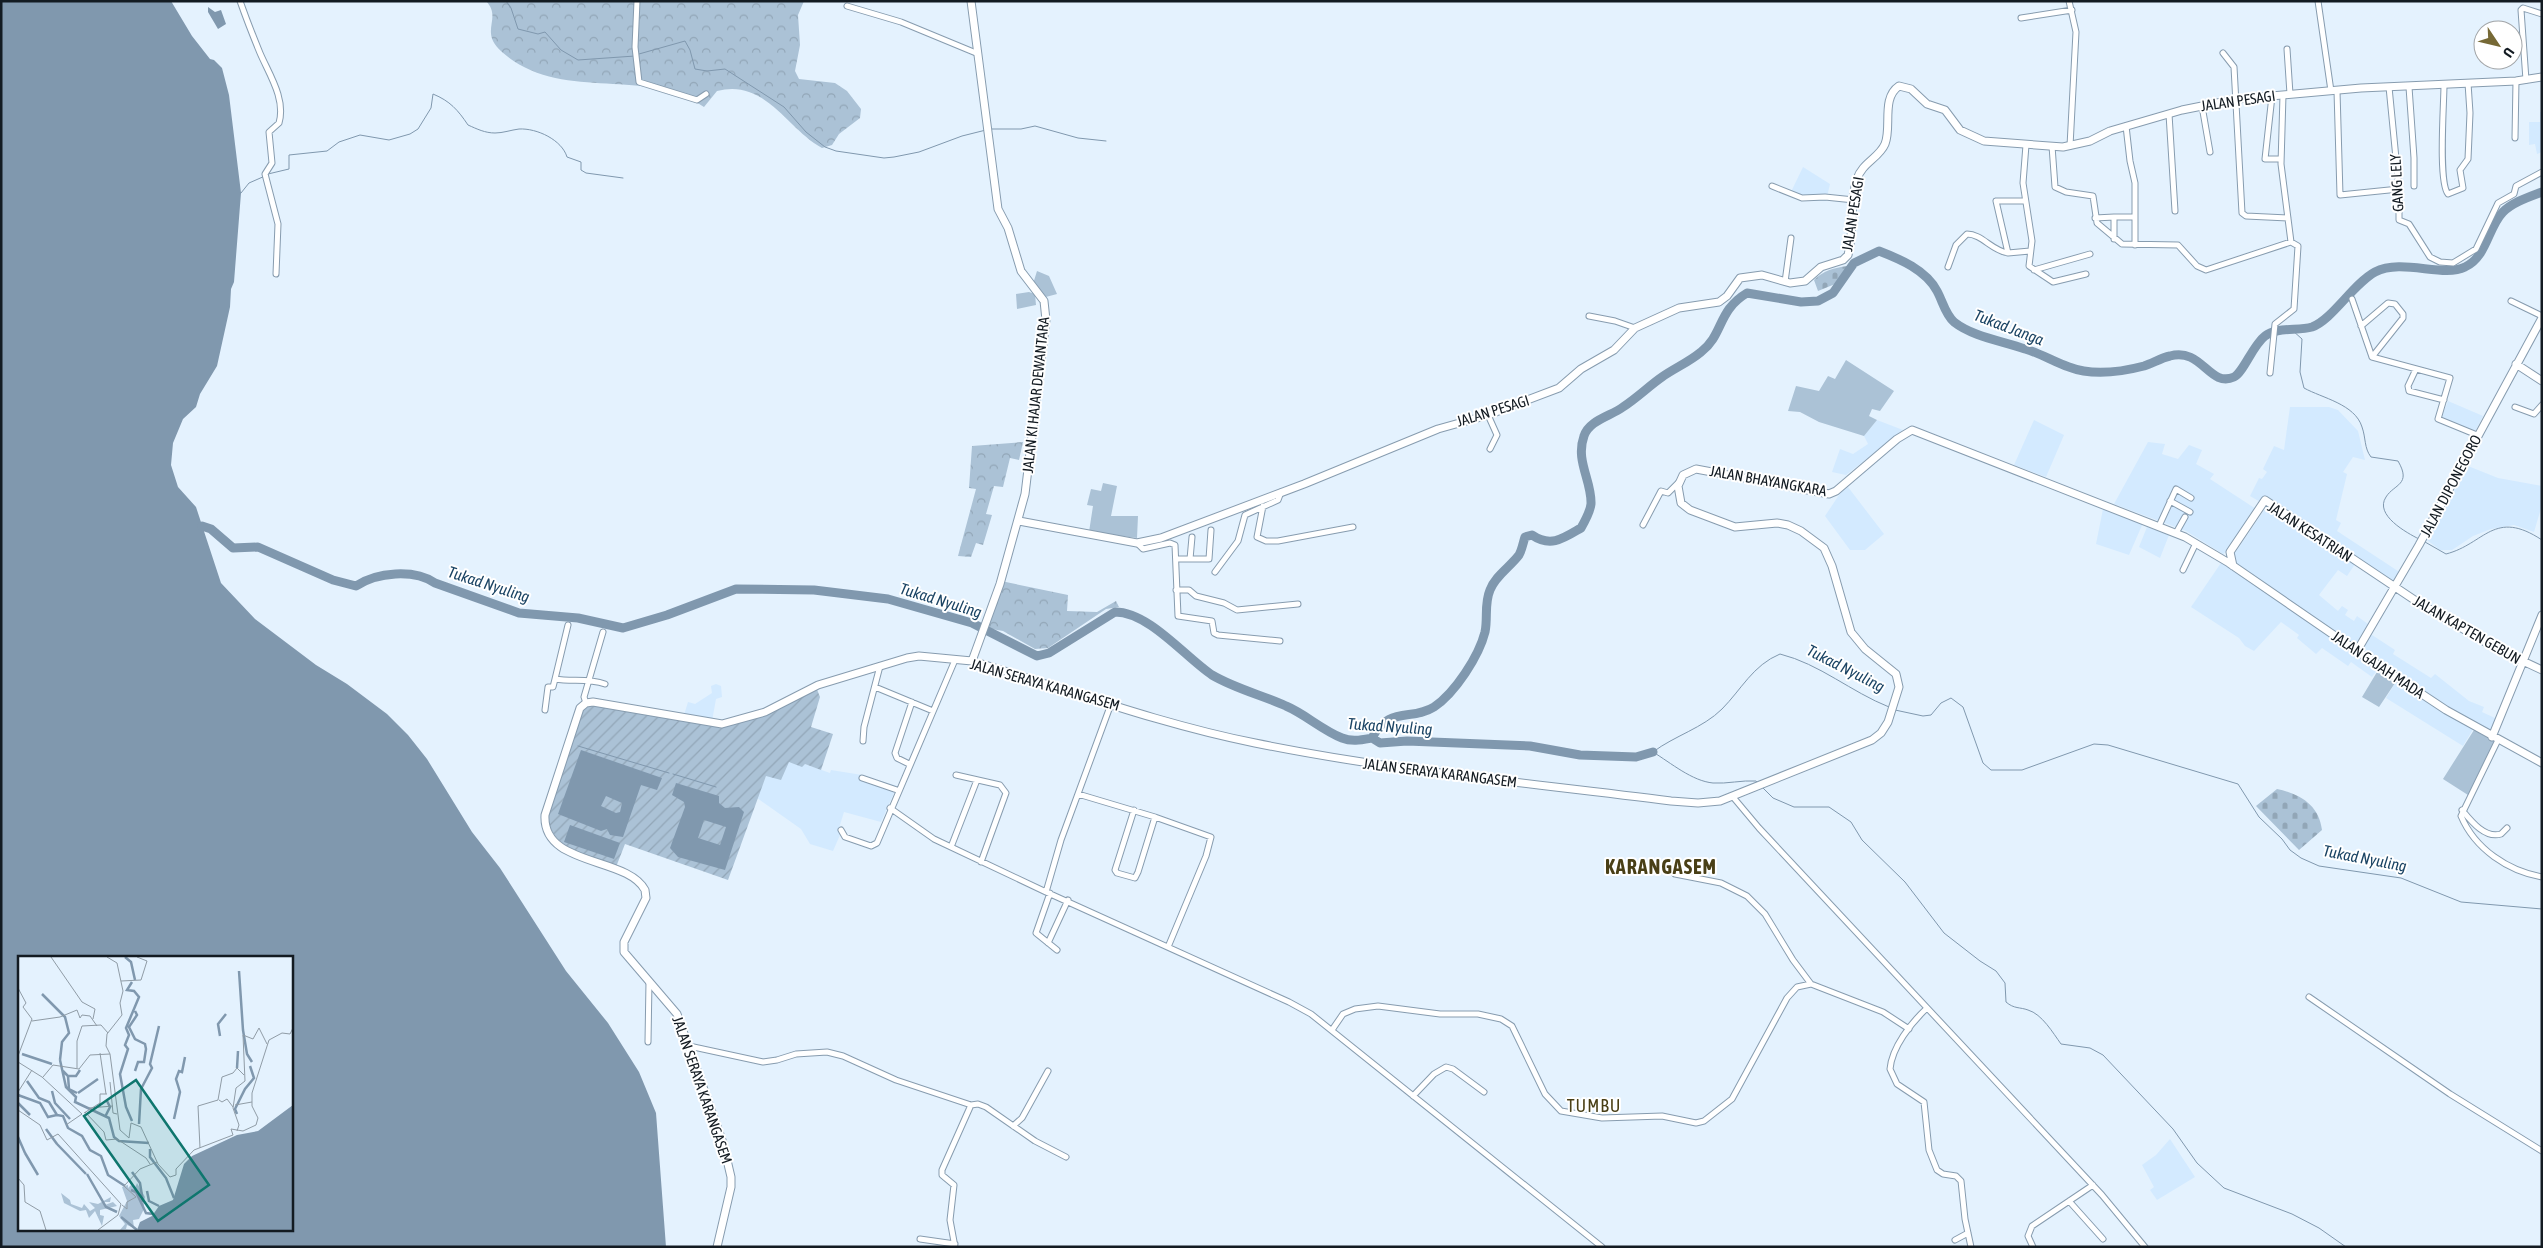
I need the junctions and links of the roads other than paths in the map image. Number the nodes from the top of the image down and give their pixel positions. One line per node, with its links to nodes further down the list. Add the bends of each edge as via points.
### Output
1 (240, 1): 54 (street, via 272,75 279,108 279,123 269,132 272,163 265,174 278,224)
2 (637, 1): 21 (street, via 639,82 697,100)
3 (971, 1): 11 (street, JALAN KI HAJAR DEWANTARA)
4 (2069, 1): 7 (street)
5 (2318, 1): 20 (street)
6 (847, 6): 11 (street, via 901,22)
7 (2072, 10): 9 (street); 31 (street, via 2076,32)
8 (2542, 14): 14 (street, via 2521,10)
9 (2021, 18)
10 (2287, 49): 22 (street)
11 (976, 53): 81 (street, JALAN KI HAJAR DEWANTARA, via 1000,215 1010,232 1021,271 1042,297 1046,309)
12 (2223, 53): 24 (street, via 2233,65)
13 (2542, 77): 14 (street, JALAN PESAGI)
14 (2526, 80): 15 (street, JALAN PESAGI)
15 (2516, 81): 16 (street, JALAN PESAGI); 28 (street)
16 (2468, 83): 17 (street, JALAN PESAGI); 17 (street, via 2468,159 2460,170 2463,188 2448,194 2442,169)
17 (2444, 85): 19 (street, JALAN PESAGI)
18 (2390, 87): 19 (street, JALAN PESAGI); 20 (street, JALAN PESAGI); 37 (street, GANG LELY)
19 (2409, 87): 36 (street)
20 (2334, 91): 22 (street, JALAN PESAGI); 37 (street, via 2340,195)
21 (706, 94)
22 (2286, 95): 23 (street, JALAN PESAGI); 33 (street)
23 (2272, 96): 24 (street, JALAN PESAGI); 33 (street, via 2265,159)
24 (2237, 100): 25 (street, JALAN PESAGI); 44 (street, via 2242,213 2246,216)
25 (2202, 106): 26 (street, JALAN PESAGI); 32 (street)
26 (2169, 114): 27 (street, JALAN PESAGI); 40 (street)
27 (2126, 126): 31 (street, JALAN PESAGI); 42 (street, via 2135,178)
28 (2516, 138)
29 (2026, 144): 30 (street, JALAN PESAGI); 38 (street, JALAN PESAGI, via 1990,143 1970,136 1957,128 1945,110 1927,104 1911,89 1899,86 1889,107 1886,142 1860,172); 39 (street, via 2023,171)
30 (2052, 146): 31 (street, JALAN PESAGI); 43 (street, via 2055,187 2093,196)
31 (2070, 146)
32 (2210, 152)
33 (2281, 159): 44 (street)
34 (2542, 172): 37 (street, GANG LELY, via 2498,203 2476,249 2446,264 2430,256 2409,224 2399,220)
35 (1772, 186): 38 (street, via 1801,198)
36 (2414, 186)
37 (2399, 188)
38 (1854, 200): 56 (street, JALAN PESAGI, via 1847,257 1821,267 1807,280)
39 (2025, 201): 49 (street, via 2032,241); 50 (street, via 1997,201)
40 (2175, 211)
41 (2114, 217): 42 (street); 43 (street); 46 (street)
42 (2134, 217): 48 (street)
43 (2095, 218): 46 (street)
44 (2288, 218): 47 (street)
45 (1791, 238): 56 (street)
46 (2114, 239): 48 (street, via 2122,244)
47 (2290, 242): 48 (street, via 2206,270 2197,266 2178,246); 66 (street, via 2298,246 2295,307 2276,322)
48 (2135, 245)
49 (2030, 252): 50 (street); 53 (street, via 2028,264)
50 (2008, 253): 52 (street, via 1967,234 1956,245)
51 (2090, 254): 53 (street)
52 (1948, 267)
53 (2034, 270): 55 (street, via 2052,282)
54 (276, 274)
55 (2086, 274)
56 (1786, 282): 62 (street, JALAN PESAGI, via 1769,275 1740,278 1727,296 1718,302 1679,308)
57 (2352, 299): 61 (street)
58 (2511, 301): 60 (street)
59 (1589, 316): 62 (street, via 1615,320)
60 (2542, 317): 64 (street, JALAN DIPONEGORO)
61 (2361, 326): 63 (street); 63 (street, via 2388,303 2395,304 2403,314)
62 (1635, 328): 71 (street, JALAN PESAGI, via 1614,350 1577,372 1564,386)
63 (2372, 356): 65 (street)
64 (2516, 364): 67 (street); 72 (street, JALAN DIPONEGORO)
65 (2416, 369): 68 (street, via 2450,378); 68 (street, via 2409,391)
66 (2270, 373)
67 (2542, 381)
68 (2444, 400): 72 (street, via 2439,420)
69 (2542, 406): 70 (street, via 2534,414)
70 (2515, 407)
71 (1488, 415): 73 (street, via 1497,435); 75 (street, JALAN PESAGI, via 1440,428)
72 (2477, 435): 97 (street, JALAN DIPONEGORO)
73 (1490, 449)
74 (1678, 483): 82 (street, via 1668,493 1661,491); 83 (street, JALAN BHAYANGKARA, via 1686,472 1696,469 1829,494 1897,438 1912,430); 128 (street, JALAN SERAYA KARANGASEM, via 1682,503 1695,512 1735,527 1788,525 1820,544 1828,556 1854,637 1896,674 1899,690 1891,715 1881,733 1872,740)
75 (1281, 492): 78 (street, via 1279,499); 88 (street, JALAN PESAGI, via 1171,535)
76 (2191, 498): 77 (street, via 2176,489)
77 (2170, 502): 79 (street); 83 (street)
78 (1263, 506): 84 (street, via 1257,537 1266,541); 96 (street, via 1245,515 1238,541)
79 (2190, 512)
80 (2185, 518): 86 (street)
81 (1019, 521): 88 (street); 106 (street, JALAN KI HAJAR DEWANTARA)
82 (1643, 525)
83 (2158, 526): 86 (street, JALAN BHAYANGKARA)
84 (1353, 527)
85 (1211, 530): 93 (street, via 1209,559)
86 (2176, 533): 89 (street, JALAN BHAYANGKARA)
87 (1192, 537): 93 (street)
88 (1137, 543): 91 (street, via 1143,549 1173,543)
89 (2196, 543): 92 (street, JALAN BHAYANGKARA); 95 (street)
90 (2230, 552): 92 (street); 94 (street); 97 (street, JALAN KESATRIAN, via 2265,500)
91 (1176, 558): 93 (street); 98 (street)
92 (2220, 558): 94 (street, JALAN GAJAH MADA)
93 (1190, 559)
94 (2234, 566): 104 (street, JALAN GAJAH MADA)
95 (2183, 570)
96 (1215, 572)
97 (2394, 587): 104 (street, JALAN DIPONEGORO); 107 (street, JALAN KAPTEN GEBUN)
98 (1176, 590): 99 (street, via 1189,590 1196,596 1237,610); 103 (street, via 1178,616 1212,621 1214,633 1218,635)
99 (1298, 604)
100 (2542, 615): 107 (street)
101 (568, 625): 110 (street)
102 (603, 632): 111 (street)
103 (1280, 641)
104 (2357, 652): 119 (street, JALAN GAJAH MADA)
105 (955, 660): 106 (street, JALAN SERAYA KARANGASEM); 108 (street, JALAN SERAYA KARANGASEM, via 916,656); 118 (street)
106 (972, 661): 116 (street, JALAN SERAYA KARANGASEM)
107 (2523, 662): 109 (street, JALAN KAPTEN GEBUN); 119 (street)
108 (880, 666): 113 (street); 115 (street, JALAN SERAYA KARANGASEM, via 818,685 765,712 722,724)
109 (2542, 670)
110 (555, 679): 111 (street); 117 (street, via 553,687 548,687)
111 (590, 680): 112 (street); 115 (street, via 584,697)
112 (605, 684)
113 (875, 687): 114 (street); 120 (street)
114 (912, 702): 118 (street); 122 (street, via 895,752 897,758)
115 (586, 703): 144 (street, JALAN SERAYA KARANGASEM, via 580,708 545,815 546,827 566,850 627,874 645,890 639,913 624,942 624,952)
116 (1111, 704): 127 (street); 128 (street, JALAN SERAYA KARANGASEM, via 1246,741 1398,768 1698,804)
117 (545, 710)
118 (932, 710): 122 (street)
119 (2495, 738): 121 (street, JALAN GAJAH MADA); 131 (street)
120 (863, 741)
121 (2542, 763)
122 (909, 764): 126 (street)
123 (956, 776): 125 (street)
124 (862, 778): 126 (street)
125 (977, 780): 135 (street); 136 (street, via 1000,785 1006,793)
126 (897, 790): 129 (street)
127 (1078, 794): 130 (street); 139 (street, via 1061,840)
128 (1734, 797): 147 (street)
129 (890, 808): 134 (street, via 874,845 848,839); 135 (street, via 922,832)
130 (1134, 810): 132 (street); 132 (street, via 1116,873 1135,878)
131 (2462, 810): 133 (street, via 2474,825 2493,835 2501,834); 138 (street, via 2463,822 2495,858 2518,872)
132 (1155, 817): 142 (street, via 1212,838)
133 (2507, 828)
134 (841, 830)
135 (951, 847): 136 (street)
136 (981, 862): 139 (street)
137 (1676, 874): 145 (street, via 1721,883 1747,896 1765,914)
138 (2542, 877)
139 (1048, 893): 140 (street); 141 (street, via 1036,933)
140 (1068, 900): 141 (street); 142 (street)
141 (1048, 943): 143 (street)
142 (1168, 947): 149 (street, via 1289,1002)
143 (1057, 950)
144 (648, 982): 150 (street); 151 (street, JALAN SERAYA KARANGASEM, via 677,1014)
145 (1810, 984): 148 (street, via 1883,1012); 149 (street, via 1797,987 1787,998 1732,1100 1699,1123 1650,1115 1602,1118 1561,1111 1545,1094 1512,1026 1501,1019 1478,1014 1440,1014 1378,1006 1342,1014)
146 (2309, 997): 157 (street, via 2450,1094)
147 (1927, 1008): 148 (street); 159 (street)
148 (1909, 1029): 161 (street, via 1891,1060 1891,1074 1901,1088 1924,1102 1926,1138 1933,1163 1939,1172 1956,1176 1961,1182)
149 (1332, 1030): 154 (street)
150 (648, 1042)
151 (689, 1046): 155 (street, via 763,1062 796,1054 827,1052); 166 (street, JALAN SERAYA KARANGASEM, via 723,1143 731,1177)
152 (1048, 1071): 156 (street, via 1022,1118)
153 (1484, 1092): 154 (street, via 1446,1067 1434,1074)
154 (1413, 1096): 167 (street)
155 (971, 1105): 156 (street, via 986,1107); 165 (street, via 942,1170 942,1175 954,1186 950,1220)
156 (1014, 1126): 158 (street)
157 (2542, 1152)
158 (1066, 1157)
159 (2093, 1185): 160 (street); 170 (street)
160 (2069, 1200): 163 (street); 169 (street, via 2032,1226 2028,1236)
161 (1968, 1233): 164 (street); 168 (street)
162 (920, 1239): 165 (street)
163 (2103, 1239)
164 (1955, 1240)
165 (955, 1246)
166 (717, 1247)
167 (1602, 1247)
168 (1971, 1247)
169 (2033, 1247)
170 (2145, 1247)

